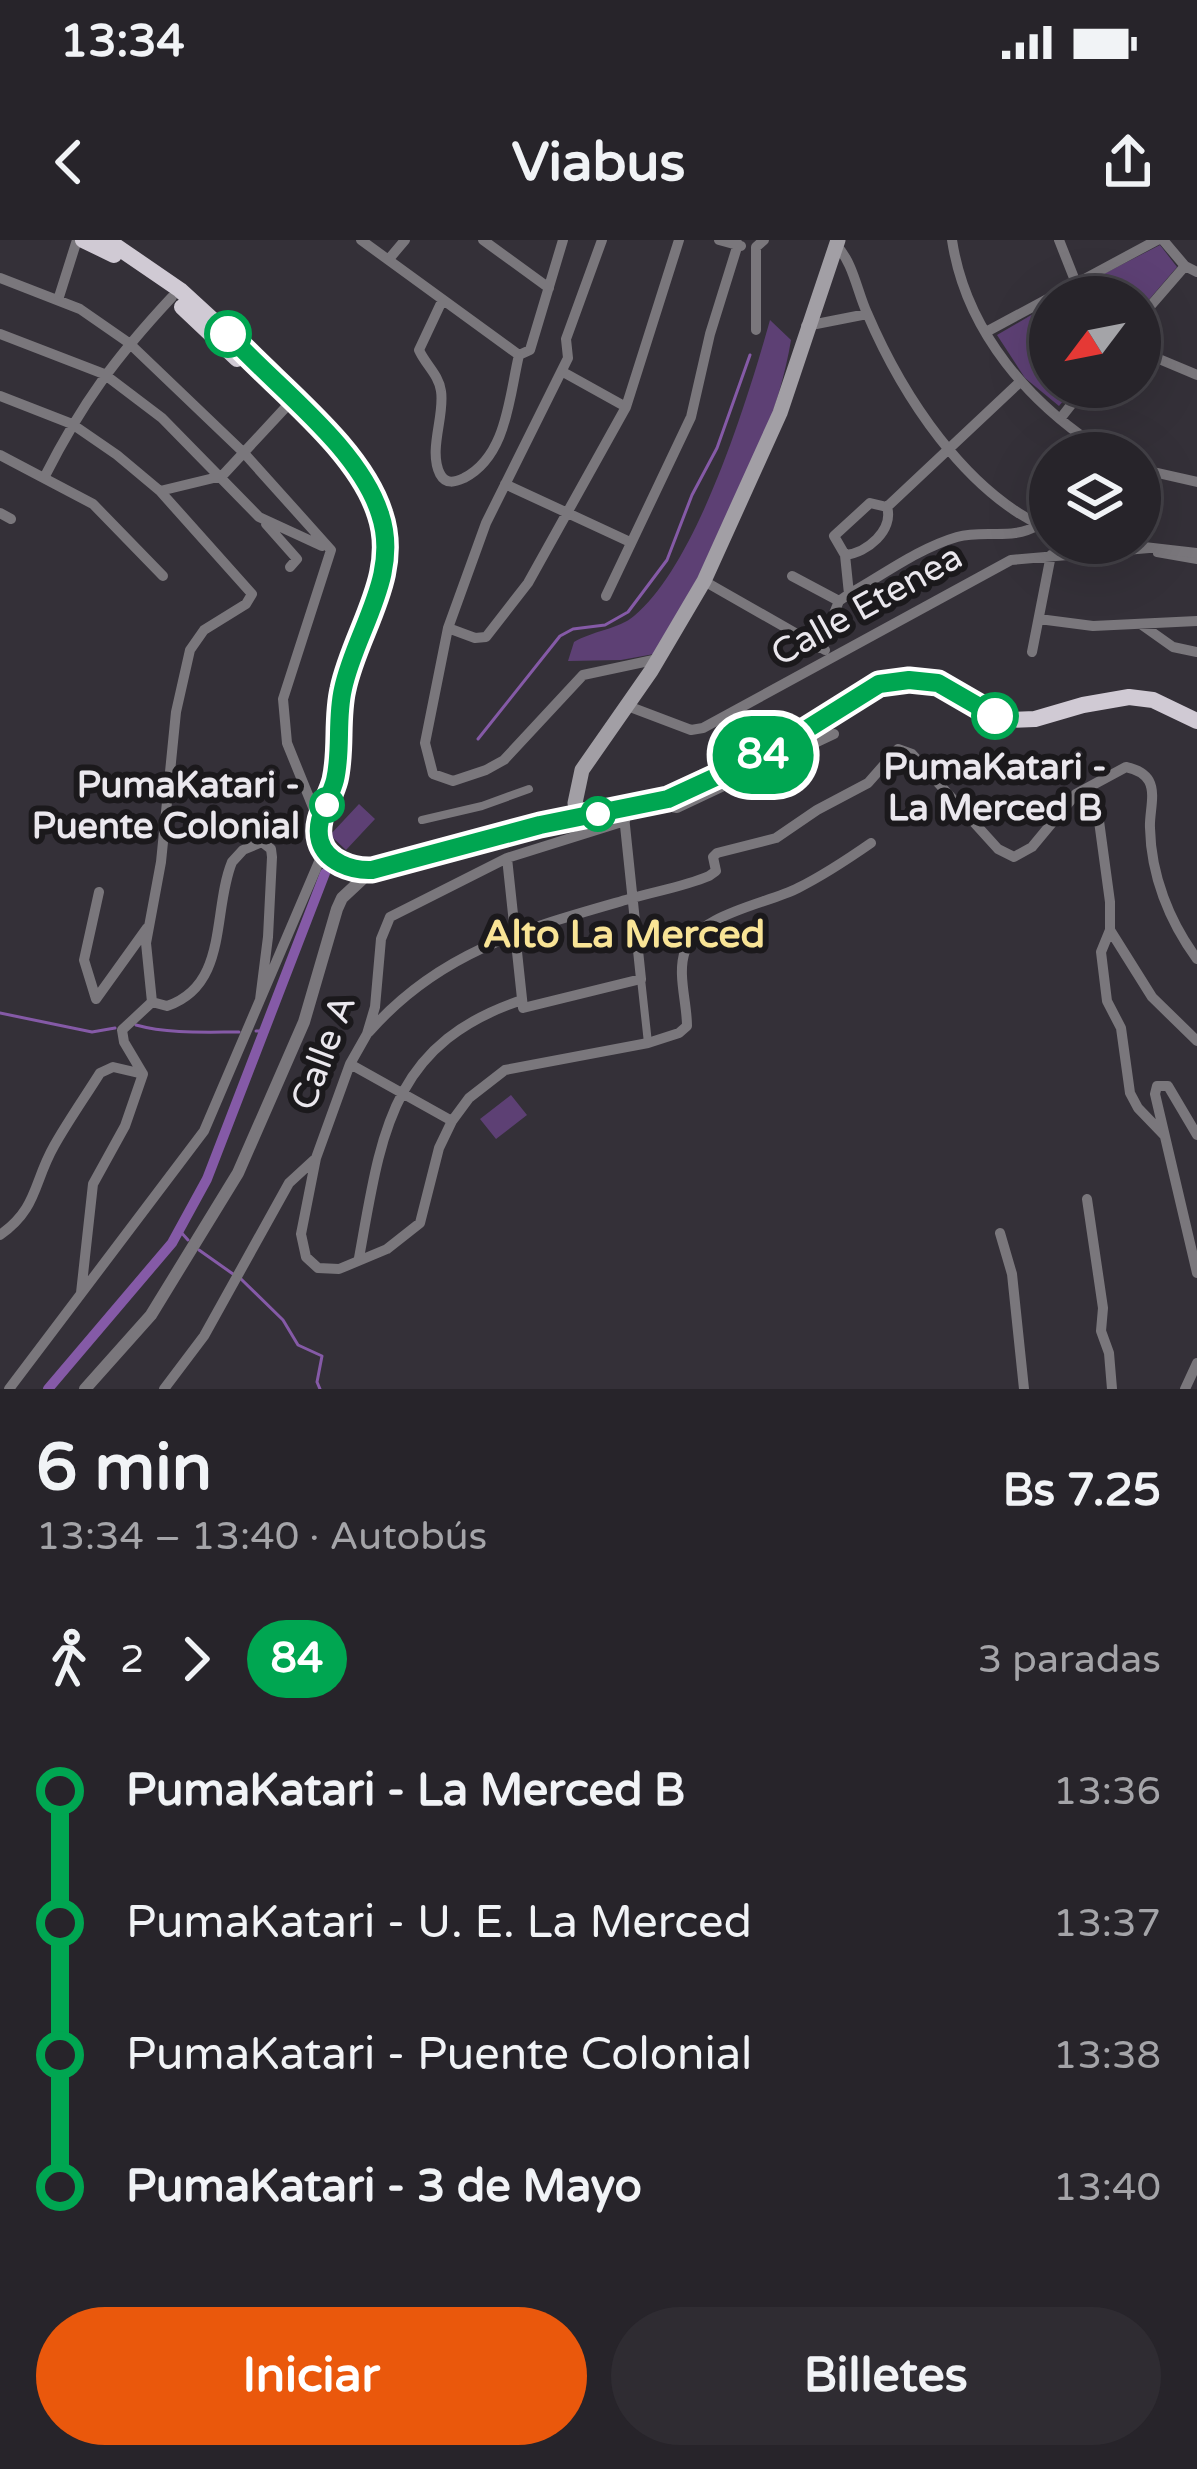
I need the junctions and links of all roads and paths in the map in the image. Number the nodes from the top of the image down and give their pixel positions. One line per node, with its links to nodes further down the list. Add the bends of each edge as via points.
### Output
1 (80, 240): 22 (highway); 24 (street)
2 (107, 240): 22 (highway)
3 (361, 240): 16 (street)
4 (404, 240): 16 (street)
5 (483, 240): 21 (street)
6 (563, 240): 21 (street)
7 (602, 240): 35 (street)
8 (679, 240): 41 (street)
9 (719, 240): 14 (street)
10 (952, 240): 30 (street, via 958,274)
11 (1059, 240): 18 (street)
12 (1160, 240): 17 (street); 19 (street)
13 (837, 243): 27 (street); 28 (main road)
14 (738, 244): 15 (street); 60 (street, via 691,417)
15 (760, 244): 29 (street)
16 (389, 259): 25 (street)
17 (1191, 269): 23 (street)
18 (1073, 276)
19 (1090, 276)
20 (0, 278): 24 (street)
21 (549, 287): 33 (street)
22 (176, 294): 32 (street); 40 (highway)
23 (1161, 298)
24 (58, 301): 32 (street)
25 (442, 301): 33 (street); 33 (street, via 419,350 442,393 437,460 447,482 480,469 492,454)
26 (1029, 309): 30 (street)
27 (867, 314): 28 (street); 46 (street)
28 (806, 326): 70 (main road, via 780,413)
29 (756, 330)
30 (986, 332): 38 (street)
31 (0, 334): 36 (street)
32 (129, 343): 36 (street); 47 (street)
33 (518, 351)
34 (1161, 360): 37 (street)
35 (562, 372): 41 (street); 53 (street)
36 (104, 374): 44 (street); 51 (street)
37 (1197, 375)
38 (1020, 382): 43 (street); 46 (street)
39 (0, 396): 44 (street)
40 (289, 403): 47 (street); 91 (highway, via 347,453 380,509 384,564 342,694 338,764)
41 (626, 407): 56 (street)
42 (1069, 408): 43 (street)
43 (1060, 419): 45 (street)
44 (72, 424): 50 (street); 54 (street)
45 (1078, 432)
46 (946, 449): 55 (street); 57 (street)
47 (244, 453): 51 (street); 61 (street)
48 (0, 455): 50 (street)
49 (1161, 474): 52 (street)
50 (45, 476): 68 (street, via 93,504)
51 (223, 476): 54 (street); 58 (street)
52 (1197, 482)
53 (505, 484): 56 (street); 76 (street)
54 (160, 491): 98 (street, via 251,594 190,650)
55 (887, 507): 63 (street, via 888,527); 63 (street, via 870,503 836,532 833,541)
56 (567, 512): 60 (street); 76 (street, via 494,630 481,639)
57 (1029, 517)
58 (260, 518): 61 (street); 67 (street, via 297,559)
59 (1029, 533): 72 (street, via 945,541)
60 (630, 542): 71 (street)
61 (331, 550): 91 (street, via 283,698 287,743)
62 (1161, 551): 64 (street)
63 (845, 555): 72 (street)
64 (1197, 556)
65 (1029, 558): 80 (street, Calle Etenea, via 992,568)
66 (1049, 564): 73 (street)
67 (290, 567)
68 (163, 576)
69 (792, 576): 72 (street)
70 (704, 581): 77 (street); 81 (main road)
71 (606, 596)
72 (844, 597): 77 (street)
73 (1039, 619): 75 (street); 78 (street)
74 (1197, 622): 75 (street)
75 (1142, 625): 79 (street, via 1173,647)
76 (448, 628): 81 (street, via 426,734 433,774 446,781 504,760 583,675)
77 (820, 648): 80 (street)
78 (1032, 652)
79 (1197, 652)
80 (834, 654): 82 (street, Calle Etenea, via 703,728)
81 (658, 658): 82 (main road)
82 (625, 705): 88 (main road, via 582,770)
83 (1197, 722): 86 (highway, via 1129,697 1006,719 938,683 895,681)
84 (834, 734): 86 (street, via 677,808)
85 (529, 789): 89 (street)
86 (668, 799): 87 (highway)
87 (624, 815): 88 (highway); 94 (street, Calle A); 97 (street)
88 (578, 816): 95 (highway)
89 (422, 820)
90 (1100, 821): 99 (street)
91 (319, 822): 93 (highway)
92 (871, 843): 108 (street, via 800,887 696,934 683,958 687,1026)
93 (327, 851): 95 (highway, via 343,866); 103 (street)
94 (507, 859): 100 (street); 106 (street, Calle A, via 390,917)
95 (372, 870): 124 (street, via 337,909 304,1022 238,1173 152,1315)
96 (99, 892): 98 (street, via 84,960 96,999)
97 (634, 897): 100 (street); 101 (street, via 714,874 717,853 776,838 868,783 898,749 1014,857 1076,794 1126,767 1151,786 1161,891); 102 (street)
98 (148, 926): 105 (street)
99 (1110, 930): 107 (street, via 1152,998); 113 (street, via 1102,965 1130,1093)
100 (513, 934): 104 (street); 106 (street, via 438,969)
101 (1197, 959)
102 (641, 979): 104 (street, via 523,1008); 108 (street)
103 (260, 1000): 105 (street, via 272,857 262,842 232,862 200,984 172,1005); 121 (street, via 204,1131)
104 (522, 1000): 111 (street, via 433,1050)
105 (152, 1002): 110 (street, via 122,1030)
106 (367, 1034): 109 (street, Calle A)
107 (1197, 1041)
108 (648, 1043): 112 (street, via 513,1067 481,1087)
109 (350, 1064): 111 (street); 115 (street, Calle A)
110 (143, 1074): 118 (street, via 100,1072 50,1152 33,1201); 121 (street, via 93,1184)
111 (400, 1090): 112 (street); 119 (street)
112 (452, 1121): 119 (street, via 421,1223 387,1250)
113 (1164, 1135): 114 (street, via 1160,1085); 120 (street)
114 (1197, 1135)
115 (316, 1158): 119 (street, Calle A, via 303,1248 326,1270); 125 (street, via 289,1184 204,1336)
116 (1087, 1199): 127 (street)
117 (1000, 1233): 126 (street)
118 (0, 1235)
119 (359, 1258)
120 (1197, 1273)
121 (81, 1296): 123 (street)
122 (1197, 1363): 128 (street)
123 (9, 1389)
124 (85, 1389)
125 (164, 1389)
126 (1024, 1389)
127 (1112, 1389)
128 (1185, 1389)

